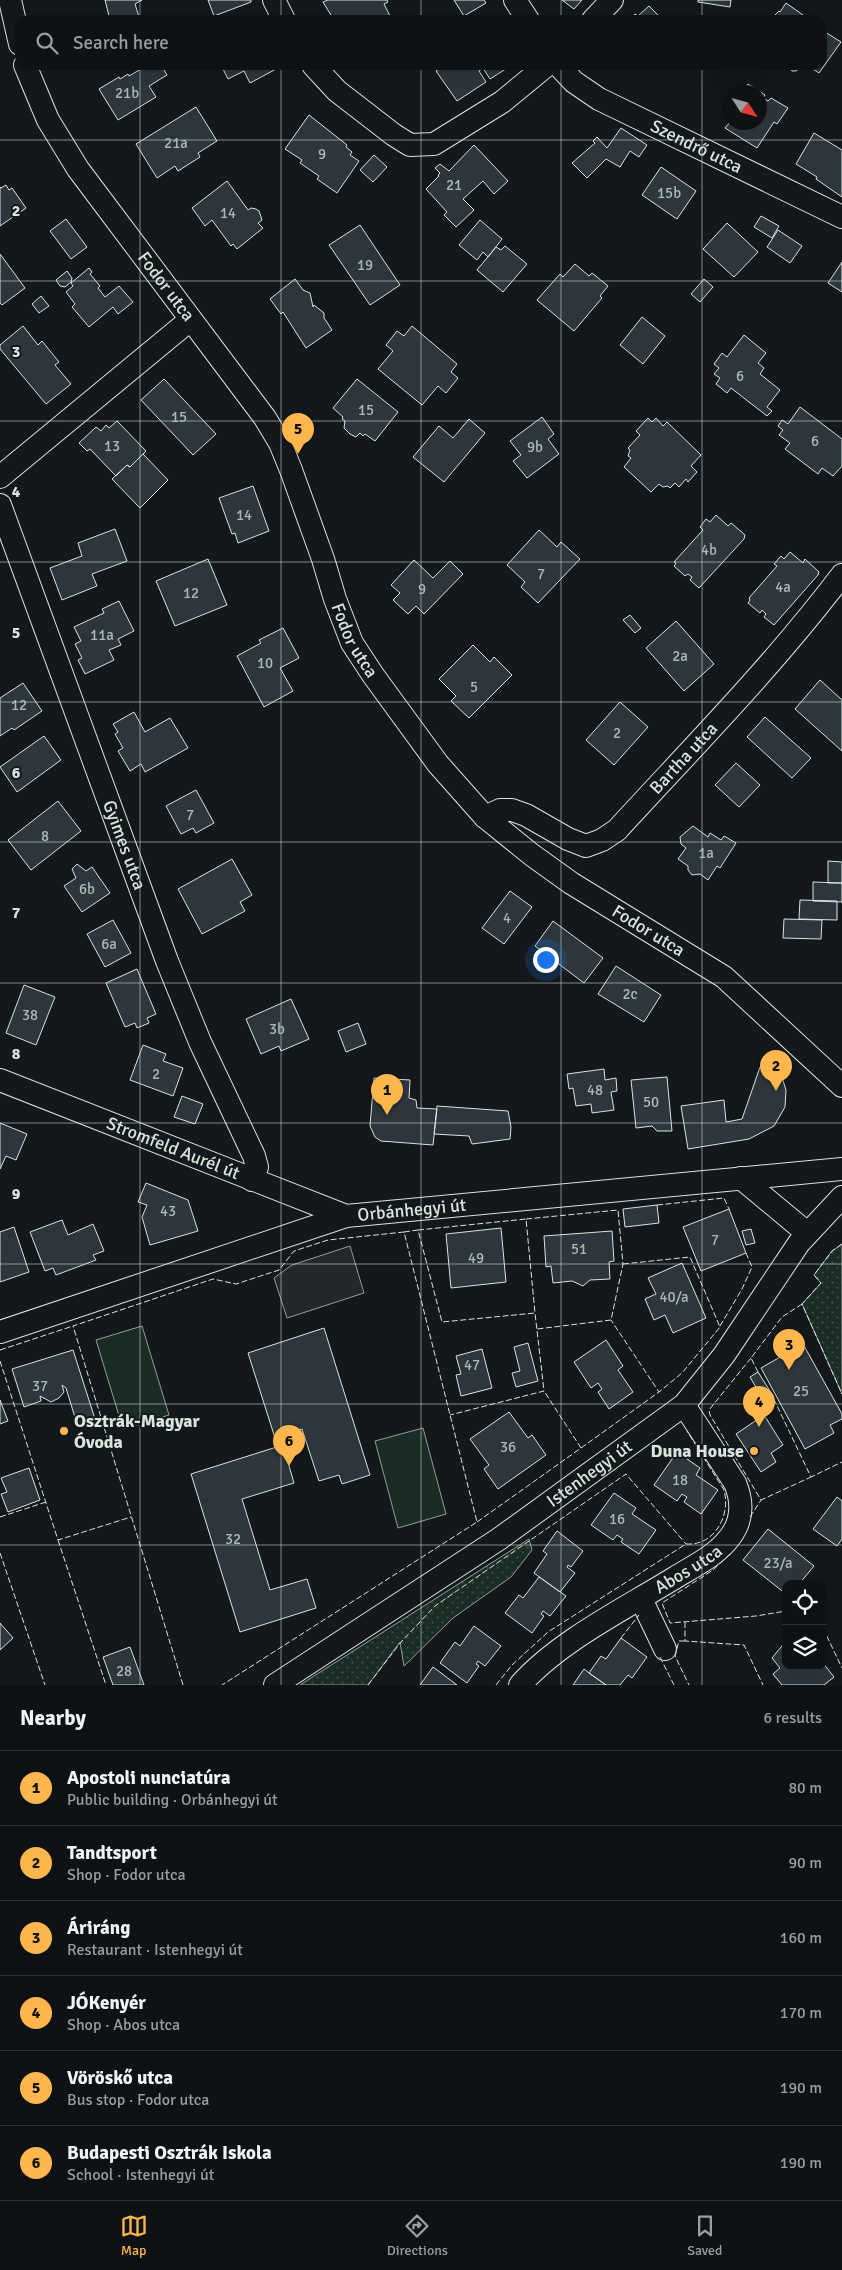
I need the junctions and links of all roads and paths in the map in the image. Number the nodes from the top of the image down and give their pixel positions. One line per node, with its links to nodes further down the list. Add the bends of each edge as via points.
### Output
1 (10, 0): 8 (street)
2 (274, 0): 5 (street)
3 (515, 0): 6 (street)
4 (612, 0): 7 (street)
5 (282, 15)
6 (525, 15)
7 (598, 15)
8 (15, 22)
9 (27, 70): 14 (street, Fodor utca, via 48,120 78,169)
10 (318, 70): 11 (street, via 337,91 410,145 434,144 502,102)
11 (541, 70)
12 (563, 70): 13 (street, Szendrő utca, via 599,99)
13 (842, 217)
14 (190, 320): 15 (street); 18 (street, Fodor utca, via 248,394 280,443 352,643 438,764)
15 (0, 477)
16 (0, 505): 23 (street, Gyimes utca, via 167,962 200,1042 254,1156 257,1168)
17 (842, 575): 18 (street, Bartha utca, via 757,681 617,830 586,846 512,810 500,810)
18 (485, 817): 20 (street, Fodor utca, via 571,883 724,977)
19 (0, 1080): 23 (street, Stromfeld Aurél út)
20 (842, 1086)
21 (842, 1169): 22 (street, Orbánhegyi út)
22 (741, 1178): 25 (street, Orbánhegyi út); 26 (street)
23 (252, 1180): 25 (street, Stromfeld Aurél út)
24 (842, 1197): 26 (street, Istenhegyi út)
25 (346, 1216): 27 (street, Orbánhegyi út)
26 (807, 1234): 28 (street, Istenhegyi út, via 724,1355)
27 (0, 1332)
28 (684, 1405): 29 (street, Abos utca, via 735,1483 742,1511 731,1536 720,1548); 31 (street, Istenhegyi út, via 499,1539)
29 (640, 1599): 30 (street); 32 (street, Abos utca, via 558,1650)
30 (665, 1649)
31 (275, 1685)
32 (520, 1685)

